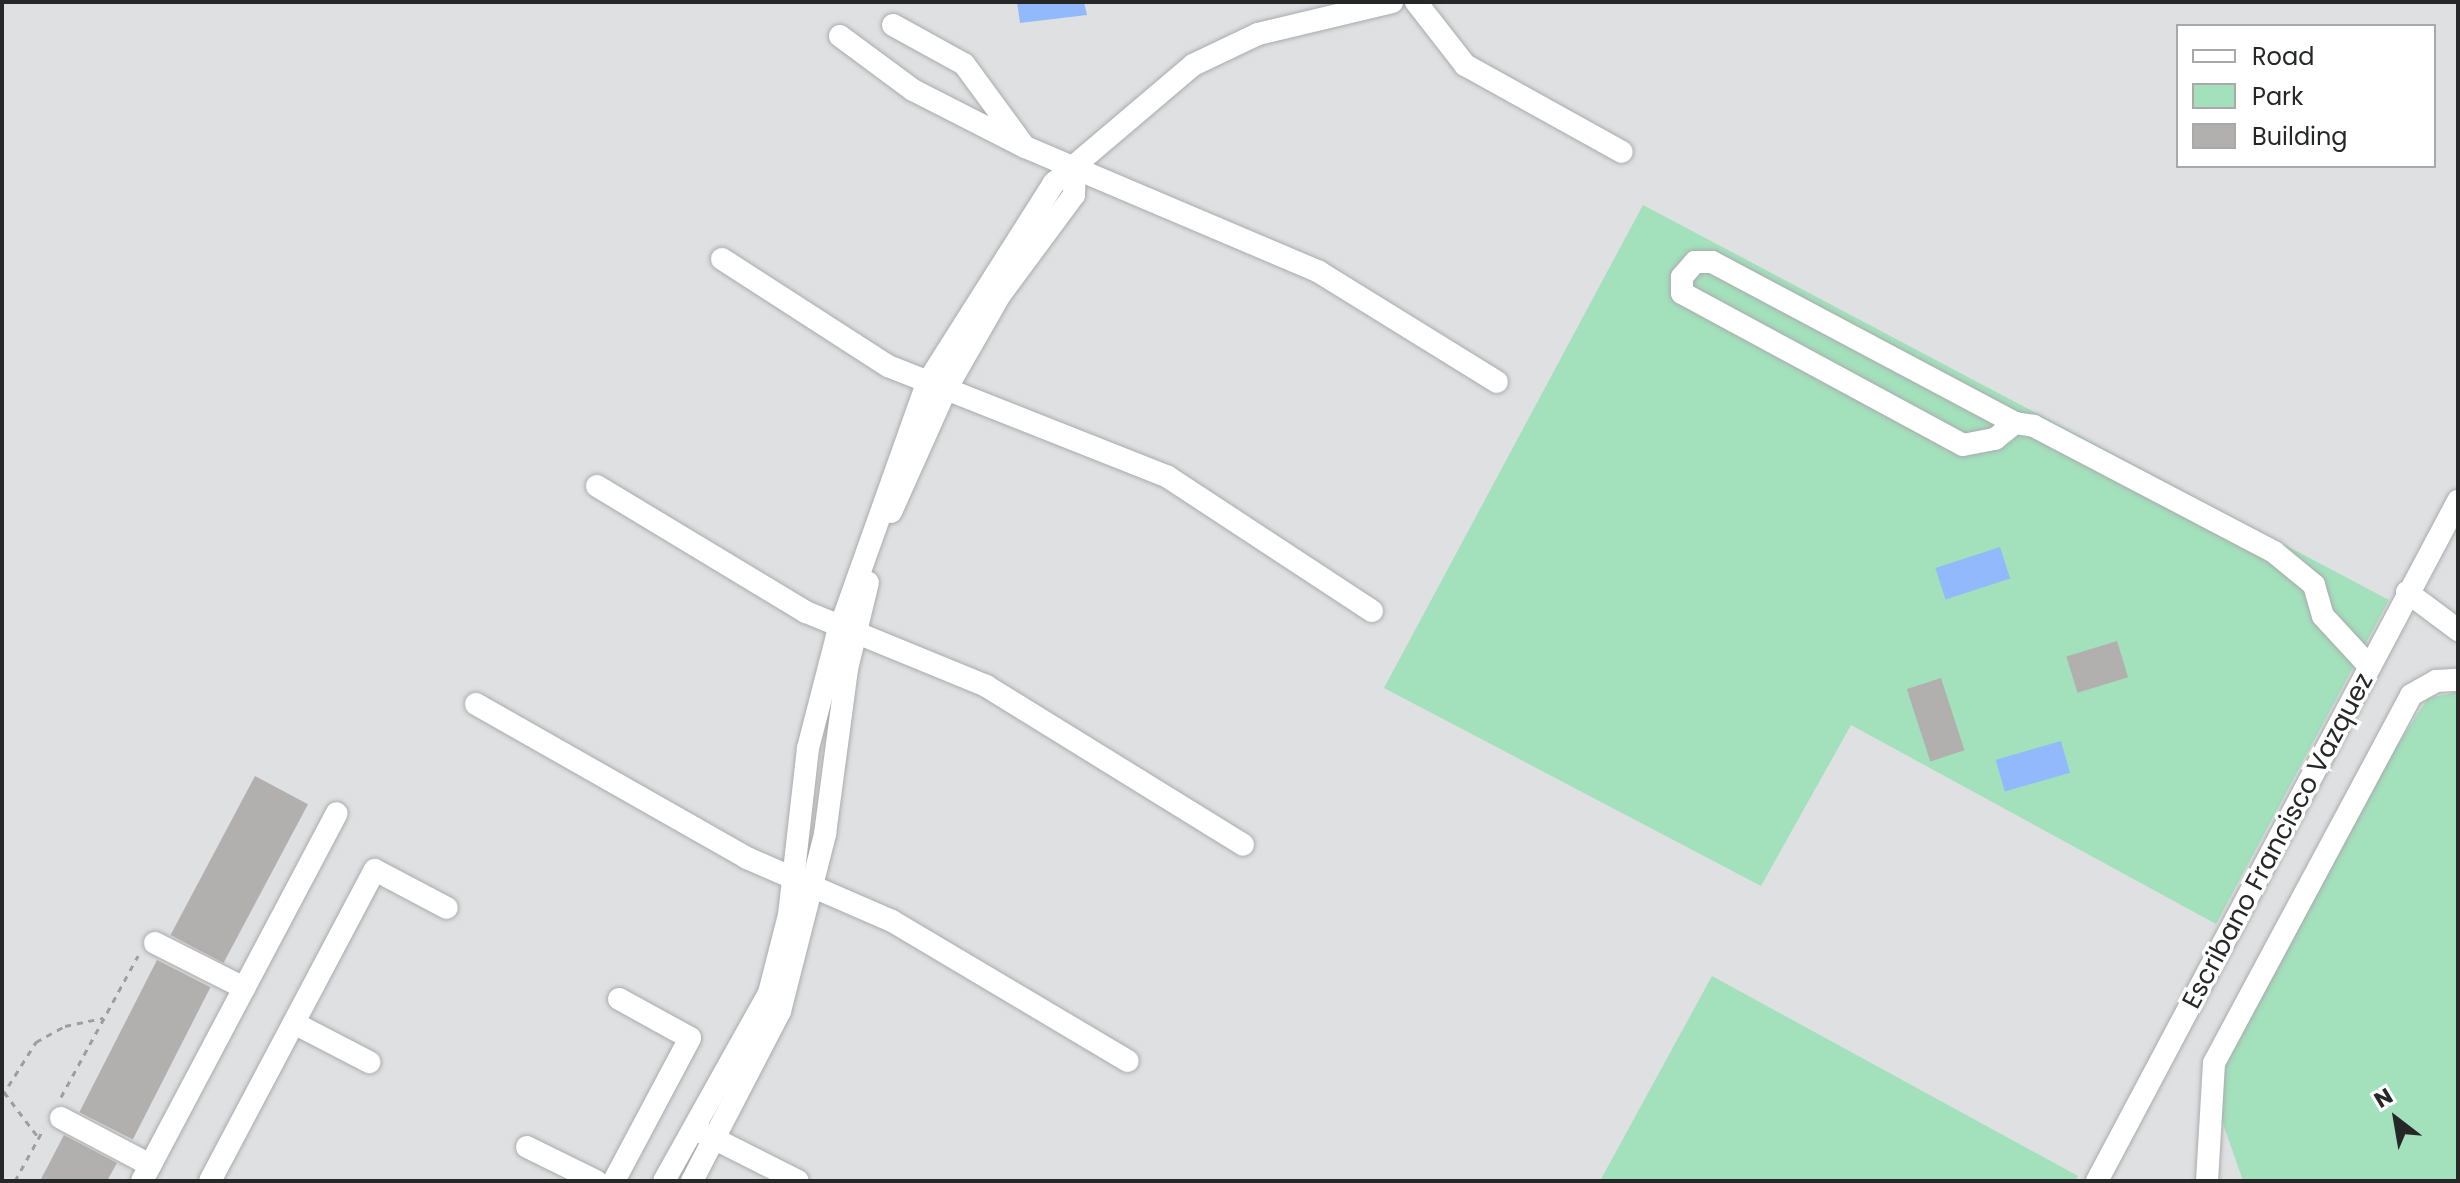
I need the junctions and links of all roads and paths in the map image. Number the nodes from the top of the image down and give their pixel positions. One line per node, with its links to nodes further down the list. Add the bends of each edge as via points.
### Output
1 (1392, 2): 7 (street, via 1258,34 1193,65)
2 (1416, 2): 6 (street, via 1465,65)
3 (893, 25): 5 (street, via 964,64)
4 (840, 36): 5 (street, via 913,90)
5 (1025, 147): 7 (street)
6 (1622, 152)
7 (1075, 171): 9 (street, via 1319,272); 10 (street, via 1054,183)
8 (722, 259): 10 (street)
9 (1497, 382)
10 (936, 387): 15 (street, via 1168,477); 16 (street)
11 (2015, 423): 11 (street, via 1995,439 1963,445 1682,293 1682,277 1695,262 1712,262); 18 (street, via 2034,426 2300,569 2323,616)
12 (597, 486): 16 (street, via 806,612)
13 (2458, 501): 14 (street, Escribano Francisco Vazquez)
14 (2407, 592): 17 (street); 18 (street, Escribano Francisco Vazquez)
15 (1372, 611)
16 (849, 627): 22 (street, via 986,686); 23 (street, via 808,748)
17 (2458, 630)
18 (2370, 667): 45 (street, Escribano Francisco Vazquez)
19 (2458, 680): 46 (street, via 2436,681 2411,695 2214,1063)
20 (476, 704): 23 (street, via 574,765)
21 (337, 813): 26 (street)
22 (1243, 845)
23 (803, 882): 30 (street, via 892,921); 34 (street, via 769,993)
24 (447, 908): 29 (street, via 375,870)
25 (147, 948): 26 (street); 28 (path)
26 (244, 988): 37 (street)
27 (619, 999): 41 (street, via 690,1038)
28 (104, 1018): 32 (path, via 49,1032); 33 (path)
29 (294, 1023): 31 (street); 38 (street)
30 (1128, 1061)
31 (369, 1062)
32 (3, 1094): 35 (path)
33 (53, 1118): 35 (path); 37 (street)
34 (704, 1134): 42 (street); 43 (street); 44 (street)
35 (39, 1138): 39 (path)
36 (527, 1147): 40 (street)
37 (146, 1173)
38 (213, 1180)
39 (15, 1181)
40 (596, 1181)
41 (614, 1181)
42 (664, 1181)
43 (692, 1181)
44 (798, 1181)
45 (2097, 1181)
46 (2207, 1181)

